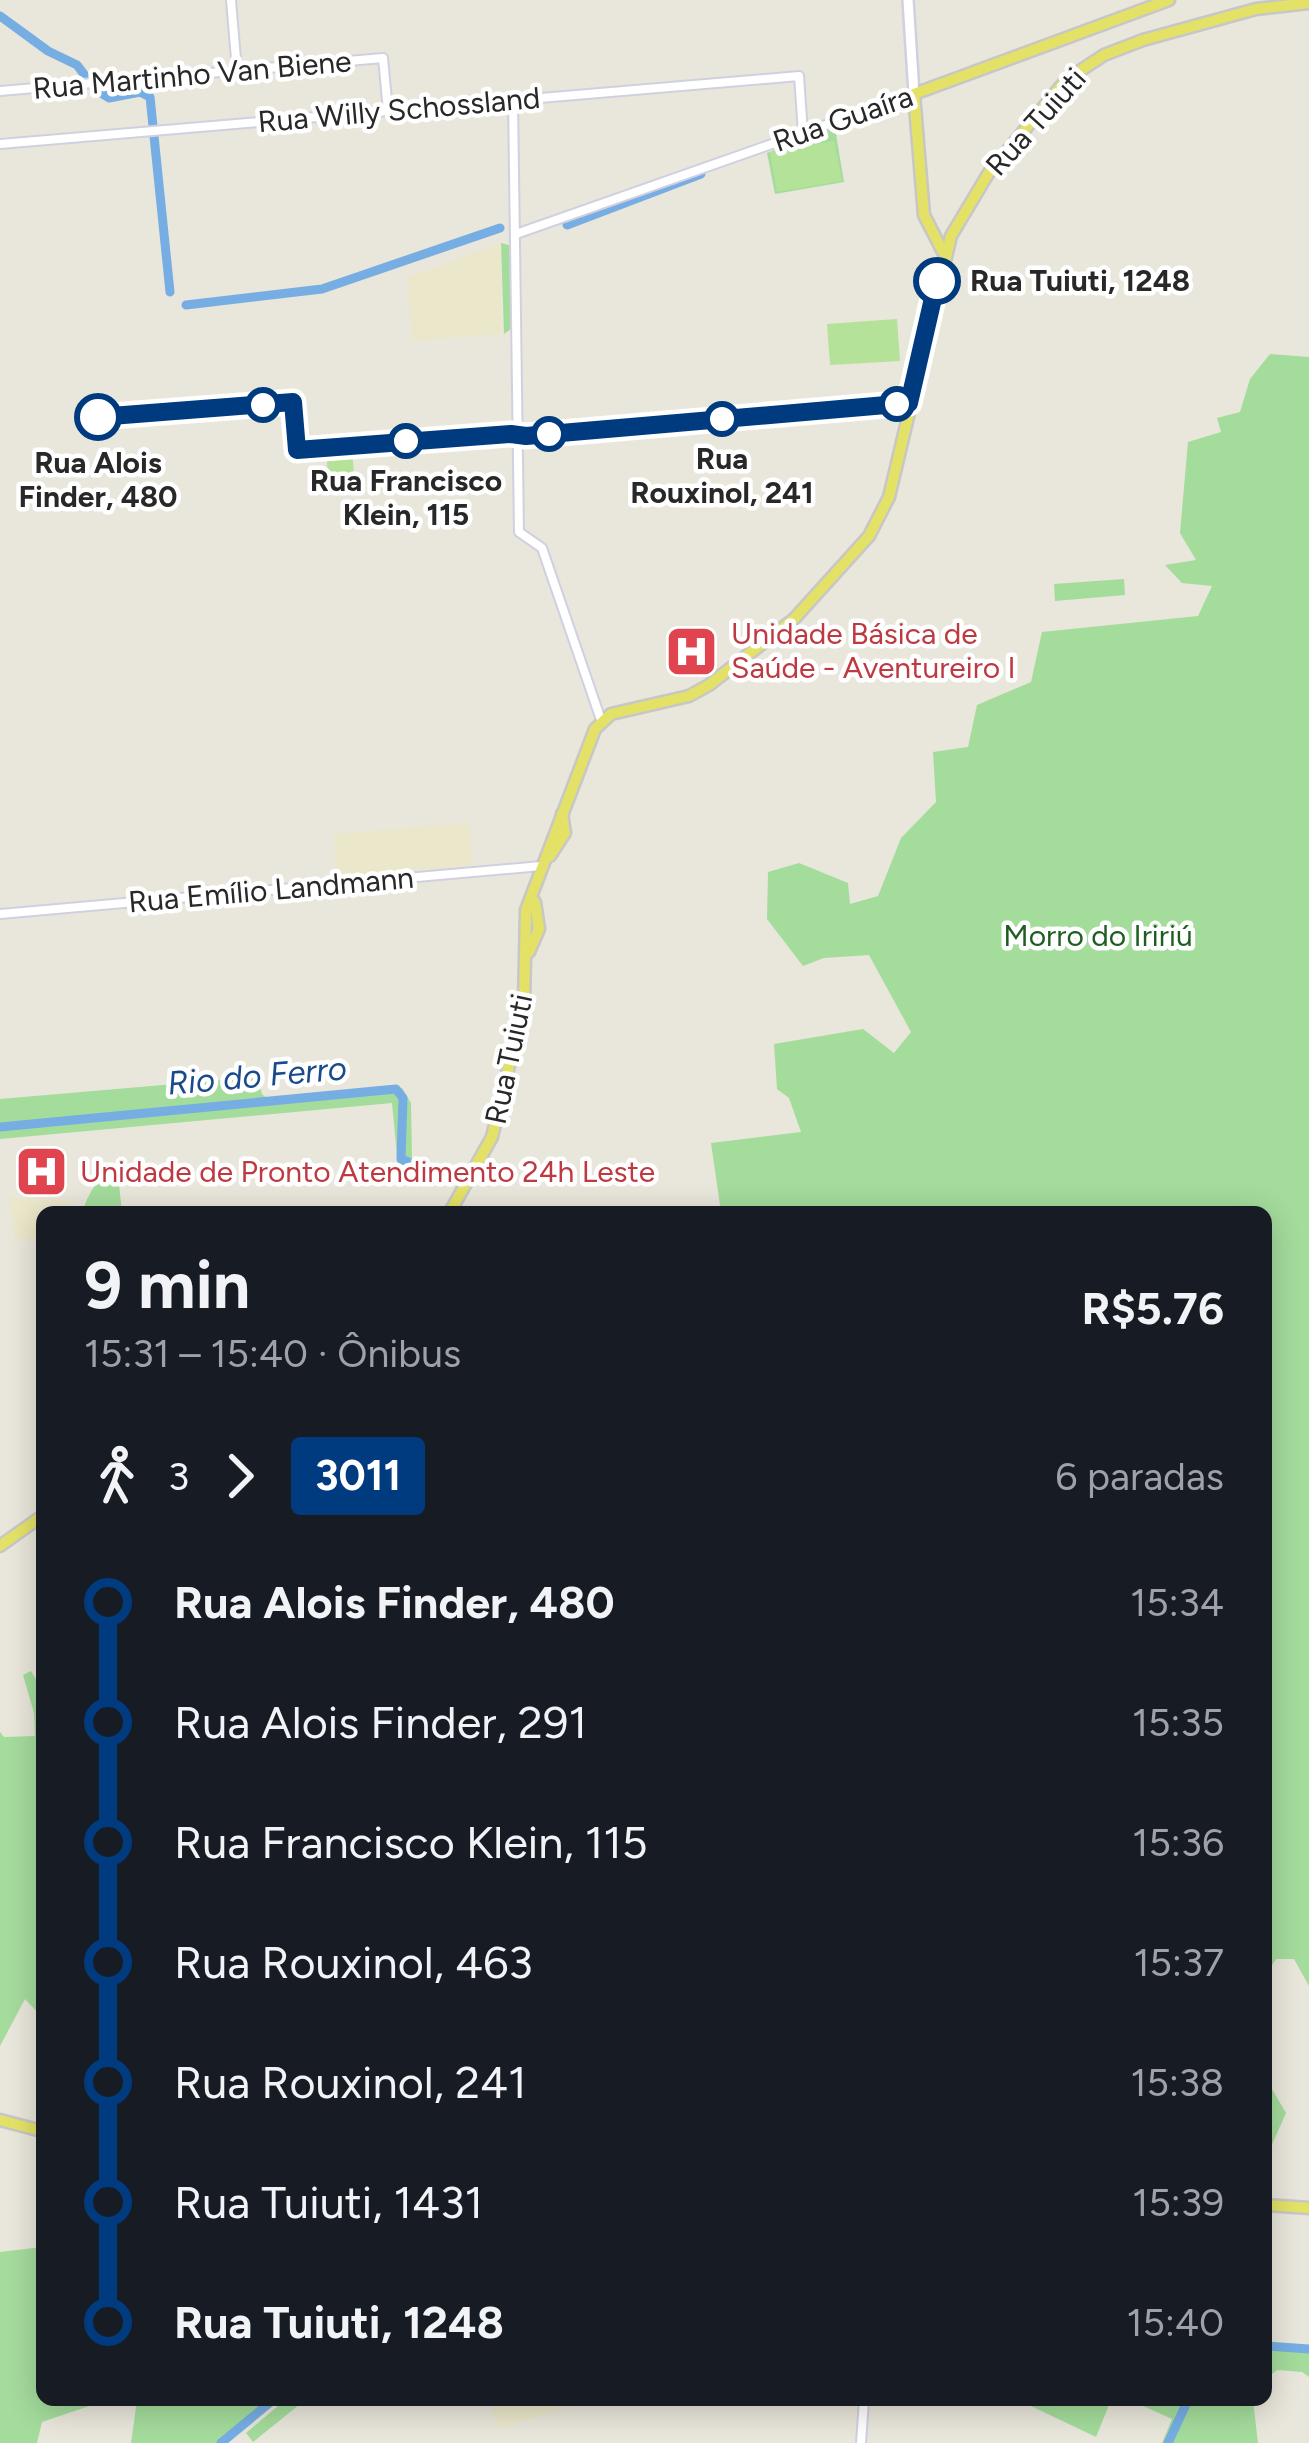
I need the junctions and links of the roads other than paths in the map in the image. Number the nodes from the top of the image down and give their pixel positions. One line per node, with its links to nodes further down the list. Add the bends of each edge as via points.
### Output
1 (231, 0): 8 (street)
2 (908, 0): 10 (main road)
3 (1169, 0): 5 (main road, Rua Guaíra)
4 (1309, 3): 6 (main road, Rua Tuiuti)
5 (1124, 17): 6 (main road); 7 (main road); 10 (main road, Rua Guaíra)
6 (1143, 40): 7 (main road, Rua Tuiuti)
7 (1125, 46): 15 (main road, Rua Tuiuti, via 1066,80)
8 (237, 70): 9 (street, Rua Martinho Van Biene); 12 (street, Rua Martinho Van Biene, via 383,58)
9 (0, 91)
10 (914, 94): 13 (street, Rua Guaíra); 16 (main road, via 923,209)
11 (513, 100): 12 (street, Rua Willy Schossland); 13 (street, Rua Willy Schossland, via 799,76); 17 (street)
12 (388, 111): 14 (street, Rua Willy Schossland)
13 (803, 133): 17 (street, Rua Guaíra)
14 (0, 144)
15 (954, 229): 16 (main road); 18 (main road, Rua Tuiuti)
16 (934, 231): 18 (main road)
17 (516, 233): 19 (street, via 519,529 544,552)
18 (944, 255): 19 (main road, Rua Tuiuti, via 889,497 869,536 794,619 709,685)
19 (601, 720): 20 (main road, Rua Tuiuti)
20 (560, 829): 21 (main road, Rua Tuiuti); 24 (main road, Rua Tuiuti, via 534,905)
21 (542, 866): 22 (street, Rua Emílio Landmann); 23 (main road, Rua Tuiuti)
22 (0, 914)
23 (524, 931): 24 (main road); 25 (main road, Rua Tuiuti)
24 (538, 932): 25 (main road, Rua Tuiuti)
25 (526, 966): 26 (main road, Rua Tuiuti, via 493,1137)
26 (453, 1206)
27 (36, 1520): 28 (main road)
28 (0, 1546)
29 (0, 2123): 30 (main road)
30 (36, 2132)
31 (1272, 2207): 32 (main road)
32 (1309, 2210)
33 (864, 2406): 34 (street)
34 (861, 2443)

